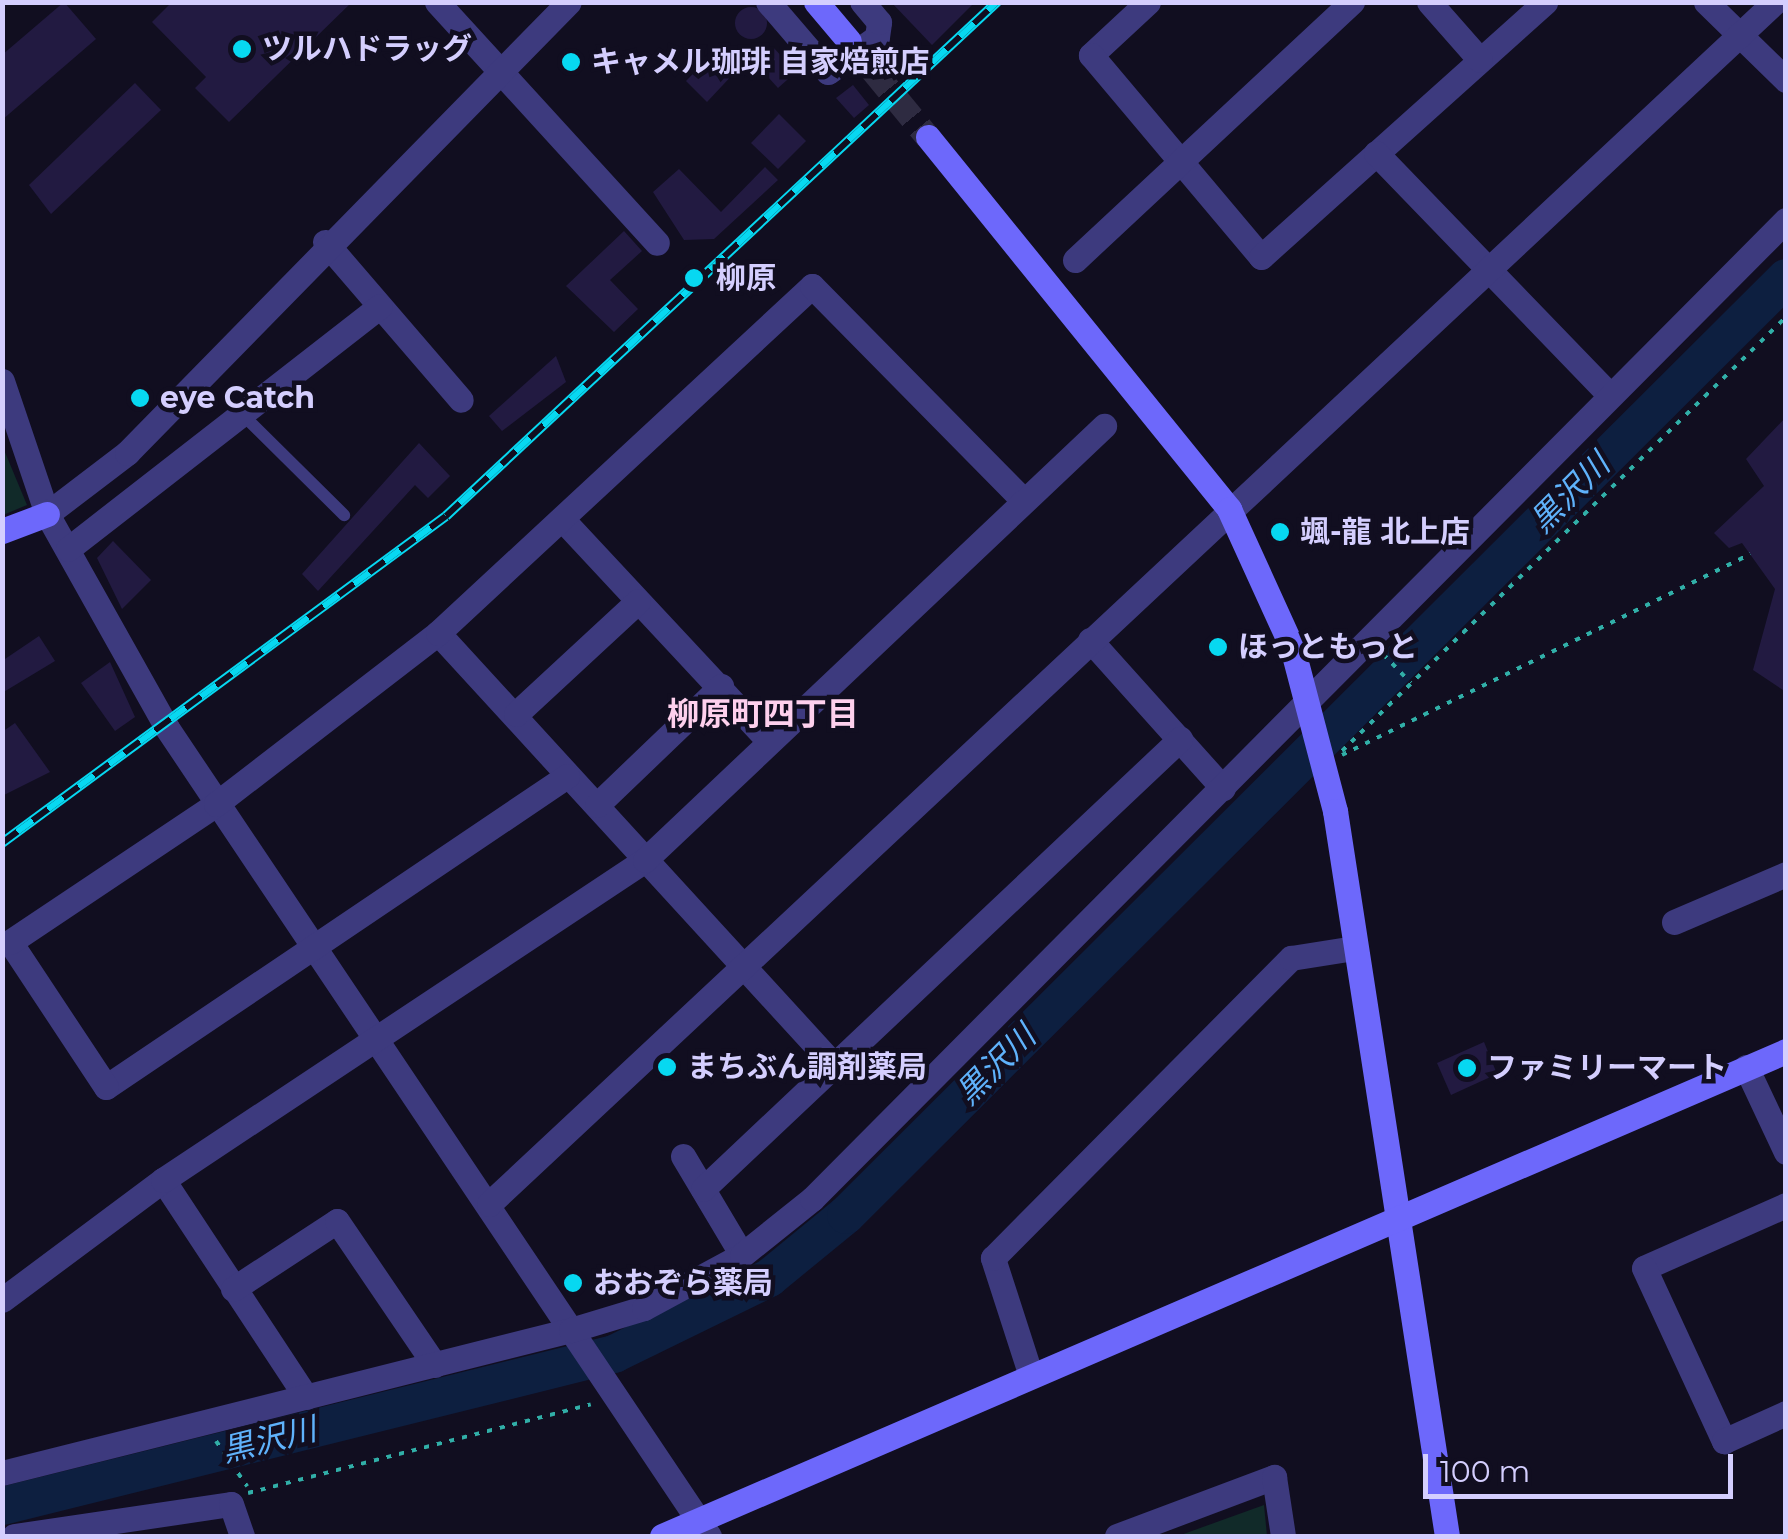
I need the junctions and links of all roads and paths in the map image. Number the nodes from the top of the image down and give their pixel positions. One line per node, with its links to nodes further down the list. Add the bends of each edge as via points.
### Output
1 (437, 2): 15 (street)
2 (570, 2): 15 (street)
3 (768, 2): 5 (street, via 828,72 876,37 879,22)
4 (816, 2): 13 (street)
5 (862, 2)
6 (1148, 2): 19 (street, via 1091,55)
7 (1352, 2): 19 (street)
8 (1429, 2): 14 (street)
9 (1544, 2): 14 (street)
10 (1706, 2): 12 (street)
11 (1775, 2): 12 (street)
12 (1740, 36): 16 (street); 24 (street)
13 (849, 42)
14 (1480, 60): 18 (street)
15 (502, 70): 21 (street); 22 (street)
16 (1786, 80)
17 (928, 136): 33 (street)
18 (1376, 153): 19 (street, via 1261,257); 24 (street)
19 (1180, 162): 23 (street)
20 (1786, 220): 28 (street)
21 (325, 242): 25 (street); 34 (street, via 126,453)
22 (657, 243)
23 (1075, 260)
24 (1486, 266): 28 (street); 33 (street)
25 (380, 306): 29 (street); 30 (street)
26 (1786, 317): 44 (path)
27 (2, 381): 34 (street)
28 (1608, 393): 42 (street)
29 (461, 400)
30 (244, 416): 35 (lane); 38 (street)
31 (1104, 426): 32 (street)
32 (1022, 500): 36 (street, via 812,286); 48 (street)
33 (1229, 509): 43 (street); 46 (street)
34 (47, 514): 37 (street); 38 (street)
35 (344, 515)
36 (562, 519): 40 (street); 41 (street)
37 (2, 532)
38 (68, 550): 52 (street)
39 (1750, 554): 44 (path, via 1333,759)
40 (638, 600): 45 (street); 47 (street)
41 (438, 633): 47 (street); 52 (street)
42 (1367, 638): 44 (path); 46 (street)
43 (1090, 640): 49 (street); 59 (street)
44 (1412, 683)
45 (720, 686): 48 (street); 53 (street)
46 (1310, 703): 51 (street); 58 (street)
47 (516, 714): 50 (street)
48 (768, 740): 54 (street)
49 (1180, 740): 51 (street); 62 (street)
50 (567, 776): 53 (street); 57 (street)
51 (1223, 788): 71 (street, via 812,1199)
52 (216, 804): 57 (street); 57 (street, via 10,942 106,1087)
53 (596, 805): 54 (street)
54 (646, 860): 59 (street); 60 (street)
55 (1786, 874): 56 (street)
56 (1674, 922)
57 (312, 946): 60 (street)
58 (1354, 948): 70 (street); 76 (street, via 1291,958 993,1258)
59 (741, 964): 62 (street); 68 (street)
60 (378, 1042): 66 (street); 68 (street)
61 (1786, 1050): 63 (street)
62 (832, 1063): 67 (street)
63 (1746, 1067): 64 (street); 70 (street)
64 (1786, 1152)
65 (683, 1156): 67 (street)
66 (164, 1180): 72 (street); 73 (street)
67 (703, 1189): 71 (street)
68 (488, 1204): 74 (street)
69 (1786, 1204): 79 (street, via 1644,1268 1724,1441)
70 (1395, 1221): 76 (street); 90 (street)
71 (742, 1255): 74 (street, via 644,1308)
72 (233, 1288): 75 (street, via 337,1221); 78 (street)
73 (4, 1294)
74 (575, 1335): 75 (street); 77 (street)
75 (435, 1365): 78 (street)
76 (1031, 1376): 84 (street)
77 (611, 1390): 82 (path); 84 (street)
78 (306, 1397): 81 (street)
79 (1786, 1413)
80 (212, 1434): 82 (path, via 240,1475)
81 (2, 1473)
82 (241, 1498): 83 (street); 86 (street)
83 (84, 1528): 85 (street)
84 (704, 1529): 87 (street)
85 (14, 1536)
86 (242, 1536)
87 (662, 1536)
88 (1117, 1536): 89 (street, via 1274,1477)
89 (1283, 1536)
90 (1447, 1536)

